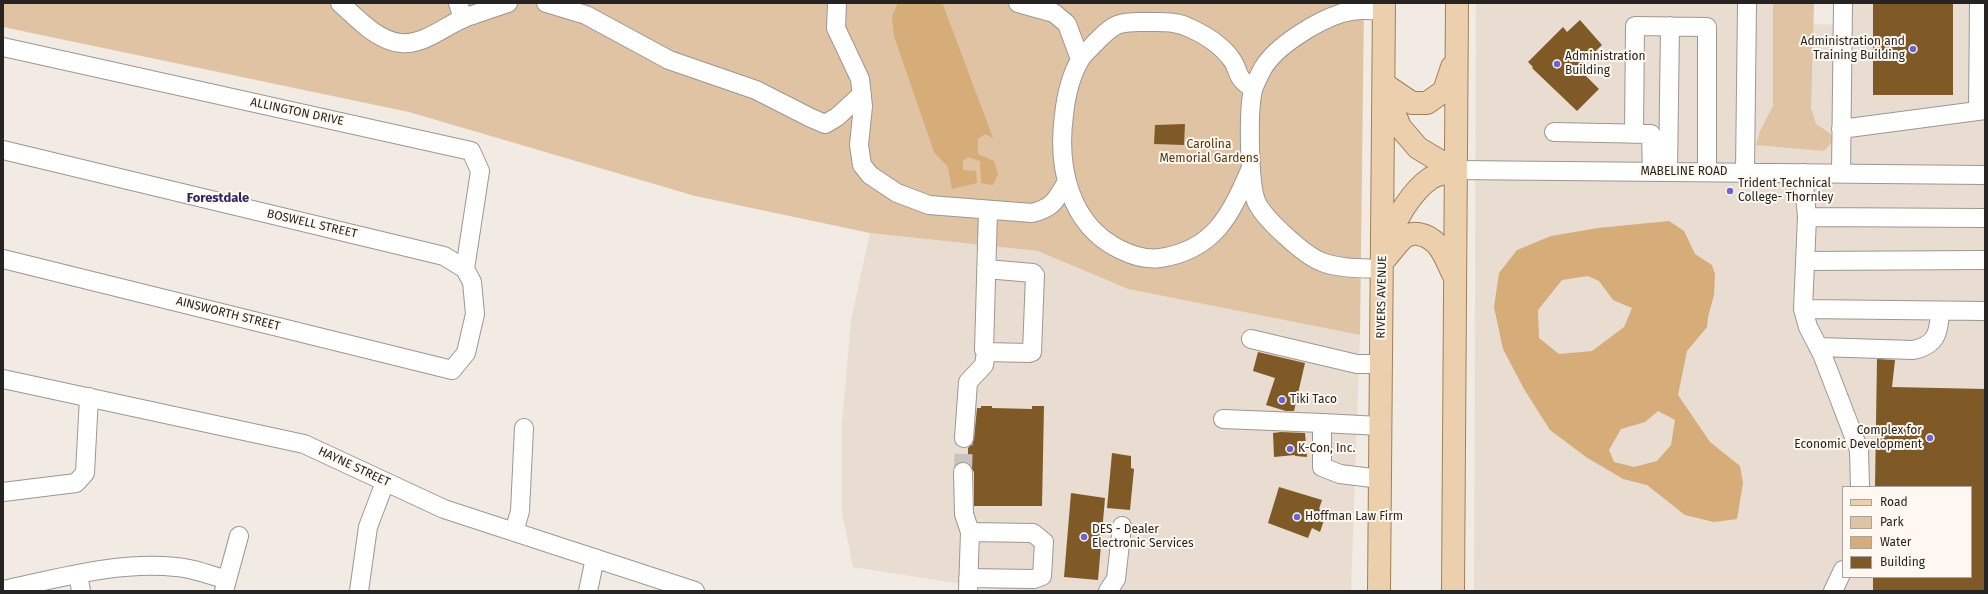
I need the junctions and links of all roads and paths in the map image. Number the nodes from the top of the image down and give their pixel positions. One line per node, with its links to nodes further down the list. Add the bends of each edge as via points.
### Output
1 (340, 3): 11 (street, via 376,33 402,43 435,34)
2 (508, 3): 11 (street)
3 (546, 3): 18 (street, via 586,15 669,60 756,90 825,124 837,117)
4 (837, 3): 18 (street, via 836,28 860,80)
5 (1018, 3): 15 (street, via 1054,13 1067,24)
6 (1457, 3): 14 (main road)
7 (1747, 3): 29 (street)
8 (1842, 3): 21 (street)
9 (1980, 3): 19 (street)
10 (1384, 7): 16 (main road, RIVERS AVENUE); 17 (street, via 1342,13 1304,31 1276,51)
11 (461, 11)
12 (1670, 26): 20 (street); 23 (street, via 1635,26); 28 (street, via 1707,27)
13 (3, 47): 41 (street, ALLINGTON DRIVE, via 471,151 480,171)
14 (1457, 55): 16 (main road, via 1444,91 1427,103 1412,103); 26 (main road)
15 (1080, 59): 17 (street, via 1101,37 1119,24 1176,22 1193,29 1222,48 1233,61 1240,78); 33 (street, via 1071,81 1062,131)
16 (1384, 84): 26 (main road, via 1400,127 1418,148); 39 (main road, RIVERS AVENUE)
17 (1253, 89): 25 (street)
18 (862, 94): 34 (street, via 859,145 862,165 870,175 897,193 929,205)
19 (1982, 111): 21 (street)
20 (1669, 120): 23 (street); 27 (street)
21 (1841, 129): 31 (street)
22 (1554, 132): 23 (street)
23 (1642, 134): 27 (street)
24 (3, 150): 41 (street, BOSWELL STREET, via 444,256)
25 (1250, 170): 33 (street, via 1232,208 1211,237 1177,256 1155,258 1131,255 1106,242 1084,220); 39 (street, via 1261,211 1310,256 1322,263 1344,267)
26 (1455, 170): 27 (street, MABELINE ROAD); 39 (main road, via 1432,177 1415,194 1398,216); 43 (main road)
27 (1660, 172): 28 (street, MABELINE ROAD)
28 (1707, 172): 29 (street, MABELINE ROAD)
29 (1745, 172): 30 (street, MABELINE ROAD)
30 (1804, 173): 31 (street, MABELINE ROAD); 35 (street)
31 (1841, 173): 32 (street, MABELINE ROAD)
32 (1985, 175)
33 (1066, 183): 34 (street, via 1056,200 1046,210 1032,213)
34 (988, 210): 42 (street)
35 (1807, 217): 36 (street); 40 (street)
36 (1985, 218)
37 (3, 259): 41 (street, AINSWORTH STREET, via 452,370 466,353 475,314 472,282)
38 (1985, 260): 40 (street)
39 (1382, 261): 43 (main road, via 1403,238 1411,234 1420,234 1438,245); 50 (main road, RIVERS AVENUE)
40 (1805, 261): 44 (street)
41 (465, 269)
42 (986, 269): 49 (street); 49 (street, via 1035,275 1032,352)
43 (1455, 279): 78 (main road)
44 (1803, 309): 45 (street); 48 (street, via 1808,328)
45 (1940, 311): 46 (street); 48 (street, via 1936,334 1924,348 1913,350)
46 (1985, 311)
47 (1251, 338): 50 (street, via 1357,364)
48 (1818, 347): 61 (street, via 1859,450)
49 (986, 352): 57 (street, via 984,365 968,382)
50 (1381, 364): 55 (main road, RIVERS AVENUE)
51 (3, 379): 52 (street, HAYNE STREET)
52 (88, 397): 60 (street, HAYNE STREET, via 304,444); 62 (street, via 86,473 76,483)
53 (1223, 419): 54 (street)
54 (1322, 423): 55 (street); 59 (street, via 1322,467 1340,474)
55 (1380, 426): 59 (main road, RIVERS AVENUE)
56 (524, 428): 64 (street, via 520,506)
57 (964, 438)
58 (963, 472): 65 (street, via 964,514)
59 (1380, 479): 77 (main road, RIVERS AVENUE)
60 (385, 482): 64 (street, HAYNE STREET, via 444,509); 73 (street, via 368,527)
61 (1860, 486)
62 (3, 492)
63 (1122, 526): 76 (street, via 1116,579)
64 (514, 532): 67 (street, HAYNE STREET)
65 (970, 532): 70 (street); 70 (street, via 1033,533 1044,542 1042,576 1034,580)
66 (238, 536): 71 (street)
67 (595, 558): 74 (street); 75 (street, HAYNE STREET)
68 (1842, 572): 79 (street)
69 (80, 582): 71 (street, via 132,566 177,567); 72 (street)
70 (968, 584)
71 (225, 585)
72 (3, 590)
73 (359, 591)
74 (588, 591)
75 (695, 591)
76 (1108, 591)
77 (1379, 591)
78 (1453, 591)
79 (1833, 591)

